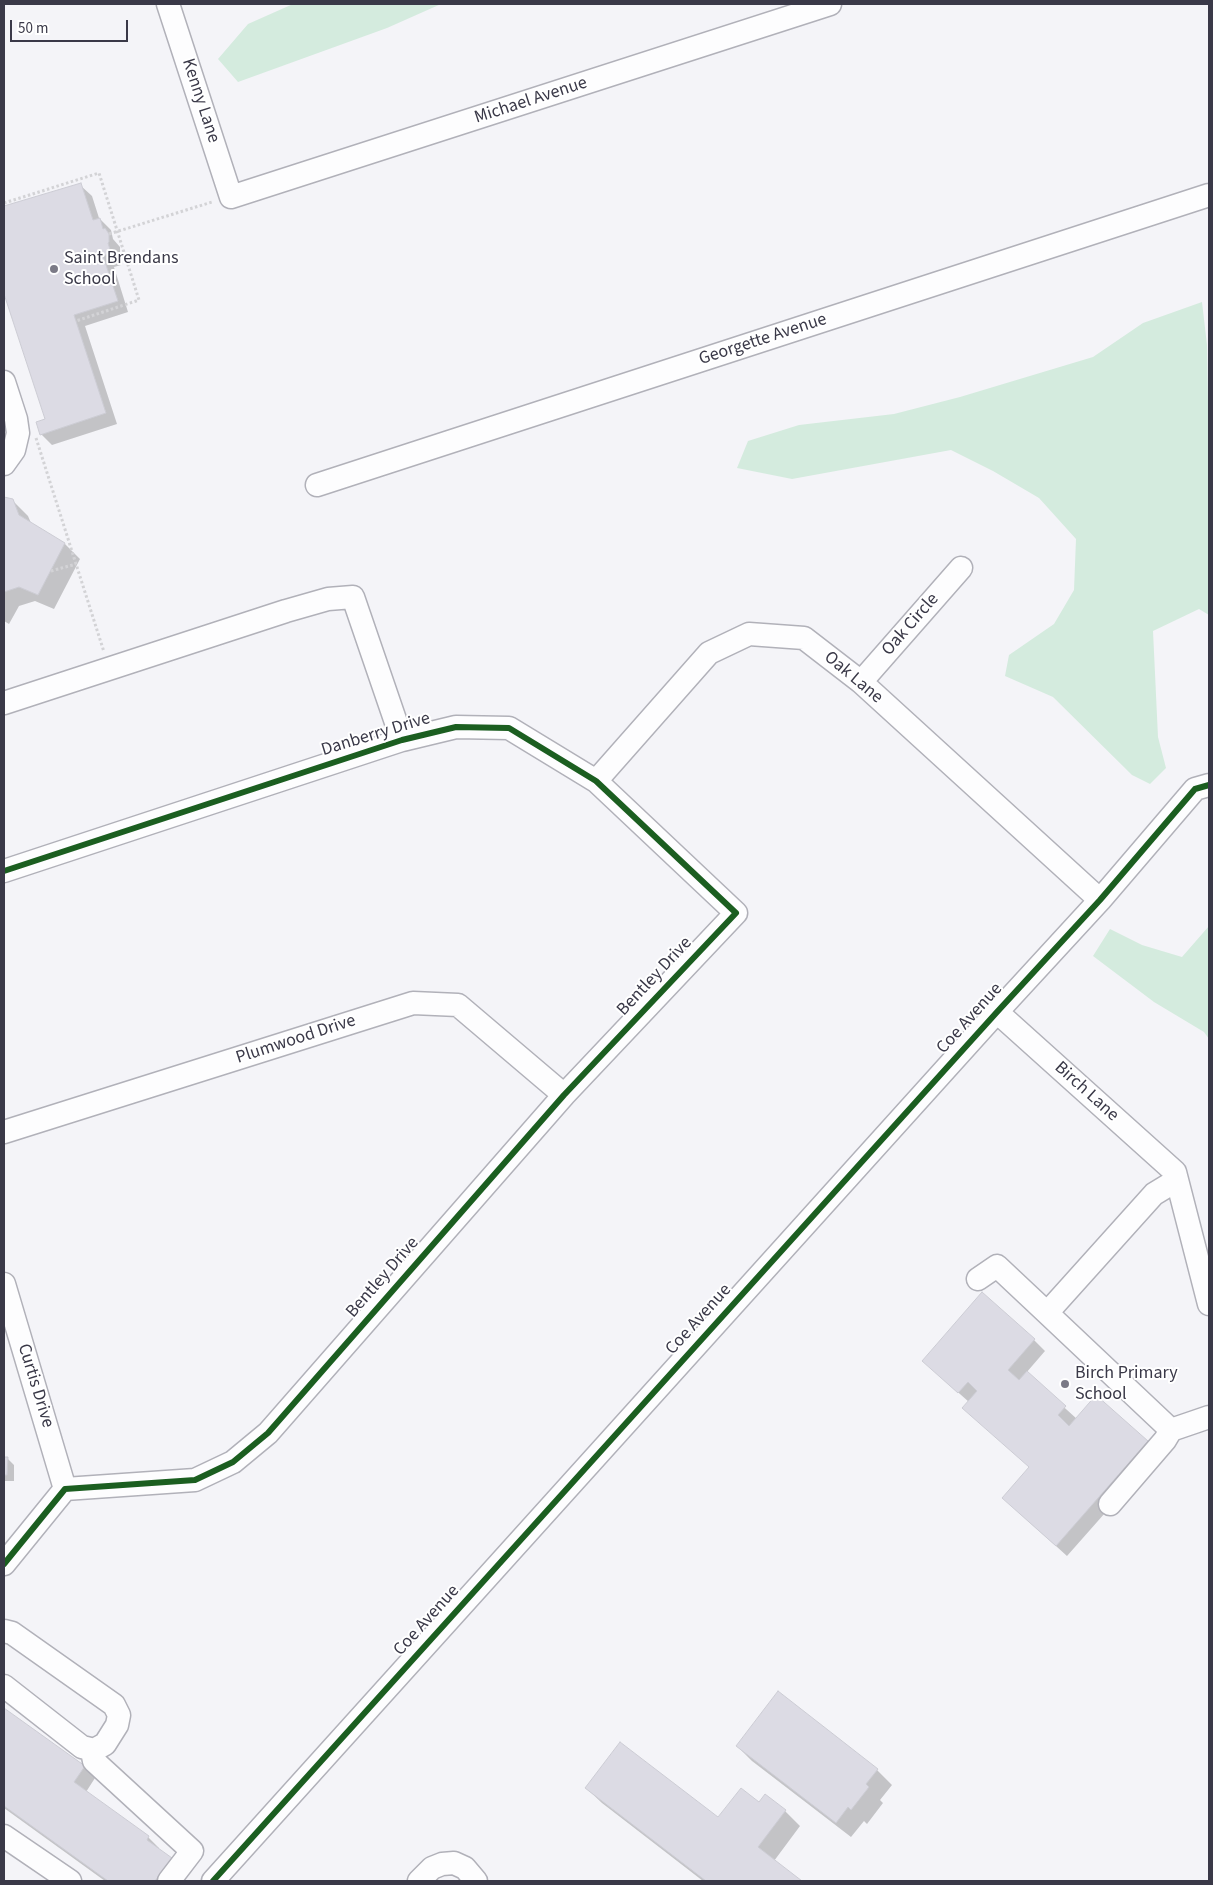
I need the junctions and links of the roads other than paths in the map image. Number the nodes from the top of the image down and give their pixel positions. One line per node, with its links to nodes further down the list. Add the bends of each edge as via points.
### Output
1 (168, 4): 4 (street, Kenny Lane)
2 (830, 4): 4 (street, Michael Avenue)
3 (1209, 194): 8 (street, Georgette Avenue)
4 (222, 200)
5 (4, 382): 6 (street)
6 (9, 414): 7 (street, via 18,433 14,450)
7 (4, 464)
8 (317, 485)
9 (960, 568): 10 (street, Oak Circle)
10 (861, 682): 13 (street, Oak Lane, via 804,638 749,634 709,653); 16 (street, Oak Lane)
11 (4, 703): 12 (street, via 328,599 354,597)
12 (402, 740): 13 (street, Danberry Drive, via 456,727 509,728); 15 (street, Danberry Drive)
13 (596, 780): 17 (street, Danberry Drive)
14 (1209, 785): 16 (street, Coe Avenue, via 1195,789)
15 (4, 872)
16 (1100, 900): 18 (street, Coe Avenue)
17 (736, 913): 19 (street, Bentley Drive)
18 (997, 1012): 21 (street, Birch Lane); 37 (street, Coe Avenue)
19 (564, 1095): 20 (street, Plumwood Drive, via 458,1005 413,1003); 28 (street, Bentley Drive, via 268,1433 234,1462 195,1480)
20 (4, 1132)
21 (1176, 1176): 24 (street); 25 (street, via 1154,1194)
22 (978, 1280): 25 (street, via 997,1266)
23 (4, 1284): 28 (street, Curtis Drive)
24 (1209, 1304)
25 (1047, 1313): 27 (street)
26 (1209, 1417): 27 (street)
27 (1171, 1430): 29 (street)
28 (66, 1489): 30 (street)
29 (1110, 1504)
30 (4, 1564)
31 (4, 1631): 33 (street, via 12,1633 114,1705 119,1715 117,1725 104,1744)
32 (4, 1686): 33 (street, via 82,1747)
33 (94, 1750): 36 (street, via 94,1761 192,1851)
34 (4, 1836): 35 (street)
35 (70, 1881)
36 (170, 1881)
37 (213, 1881)
38 (419, 1881): 39 (street, via 432,1868 454,1863 465,1868)
39 (476, 1881)

